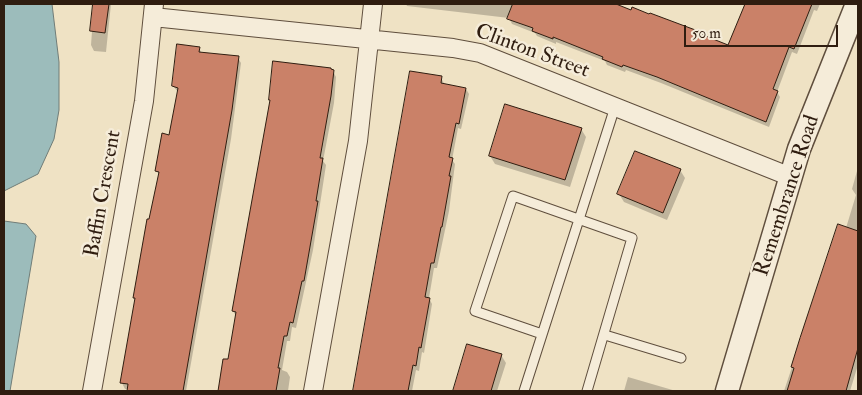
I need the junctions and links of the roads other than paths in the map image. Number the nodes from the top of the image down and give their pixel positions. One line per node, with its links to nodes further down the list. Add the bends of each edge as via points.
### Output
1 (373, 4): 4 (street)
2 (857, 4): 6 (street, Remembrance Road, via 799,149)
3 (154, 10): 4 (street, Clinton Street); 11 (street, Baffin Crescent, via 144,101)
4 (370, 40): 5 (street, Clinton Street, via 453,48 480,54); 12 (street, via 358,141)
5 (615, 106): 6 (street, Clinton Street); 7 (lane)
6 (791, 177): 15 (street, Remembrance Road)
7 (578, 219): 8 (lane); 8 (lane, via 513,196 475,311); 9 (lane, via 632,238)
8 (542, 334): 13 (lane)
9 (605, 335): 10 (lane); 14 (lane)
10 (681, 358)
11 (92, 391)
12 (313, 391)
13 (524, 391)
14 (587, 391)
15 (727, 391)

